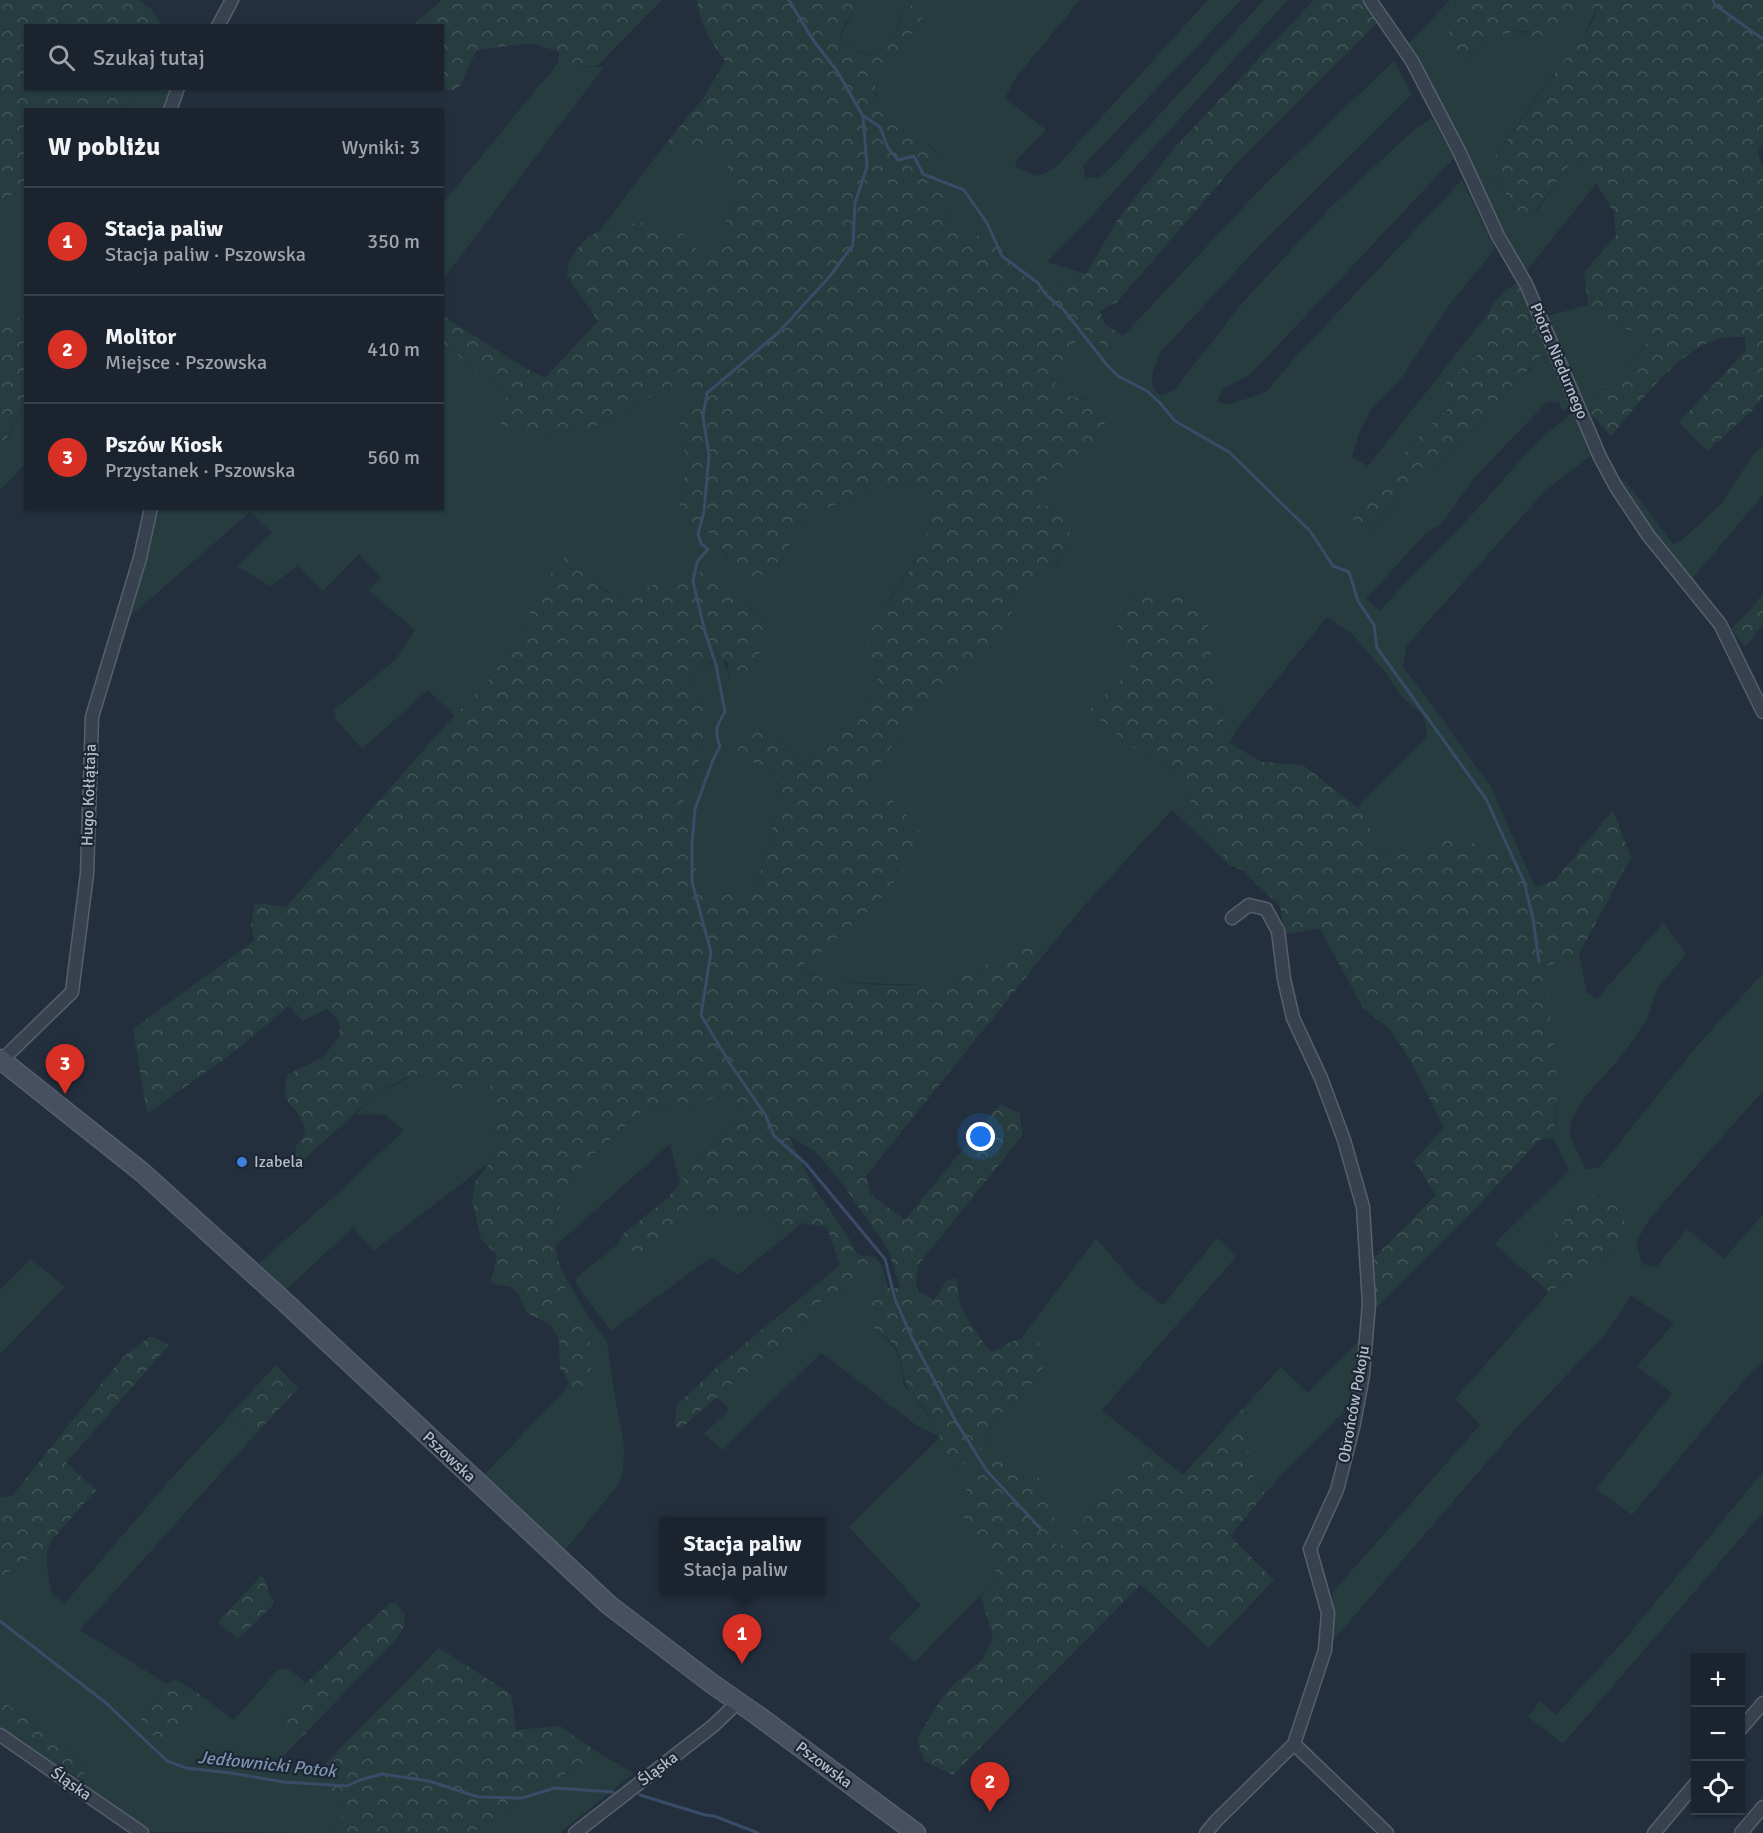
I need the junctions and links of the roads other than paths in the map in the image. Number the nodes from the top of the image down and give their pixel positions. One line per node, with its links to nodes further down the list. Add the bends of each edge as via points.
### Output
1 (232, 0): 3 (street)
2 (1370, 0): 7 (street, Piotra Niedurnego, via 1412,61 1459,151 1498,236 1526,284 1617,488 1648,535 1720,624)
3 (219, 24)
4 (177, 90): 5 (street)
5 (171, 108)
6 (151, 510): 9 (street, Hugo Kołłątaja, via 92,717 87,874 72,992)
7 (1763, 712)
8 (1232, 918): 14 (street, Obrońców Pokoju, via 1249,905 1266,909 1278,931 1293,1018 1321,1078 1346,1147 1363,1207 1367,1247 1369,1303 1363,1375 1337,1490 1310,1550 1328,1613 1325,1650)
9 (1, 1060): 10 (main road, Pszowska, via 144,1173 609,1605)
10 (738, 1702): 18 (street, Śląska, via 713,1726); 19 (main road, Pszowska)
11 (1763, 1703): 12 (street)
12 (1745, 1724)
13 (0, 1735): 17 (street, Śląska)
14 (1294, 1744): 20 (street, Obrońców Pokoju); 21 (street)
15 (1691, 1788): 22 (street)
16 (1763, 1807): 23 (street)
17 (142, 1833)
18 (575, 1833)
19 (916, 1833)
20 (1206, 1833)
21 (1387, 1833)
22 (1654, 1833)
23 (1742, 1833)

